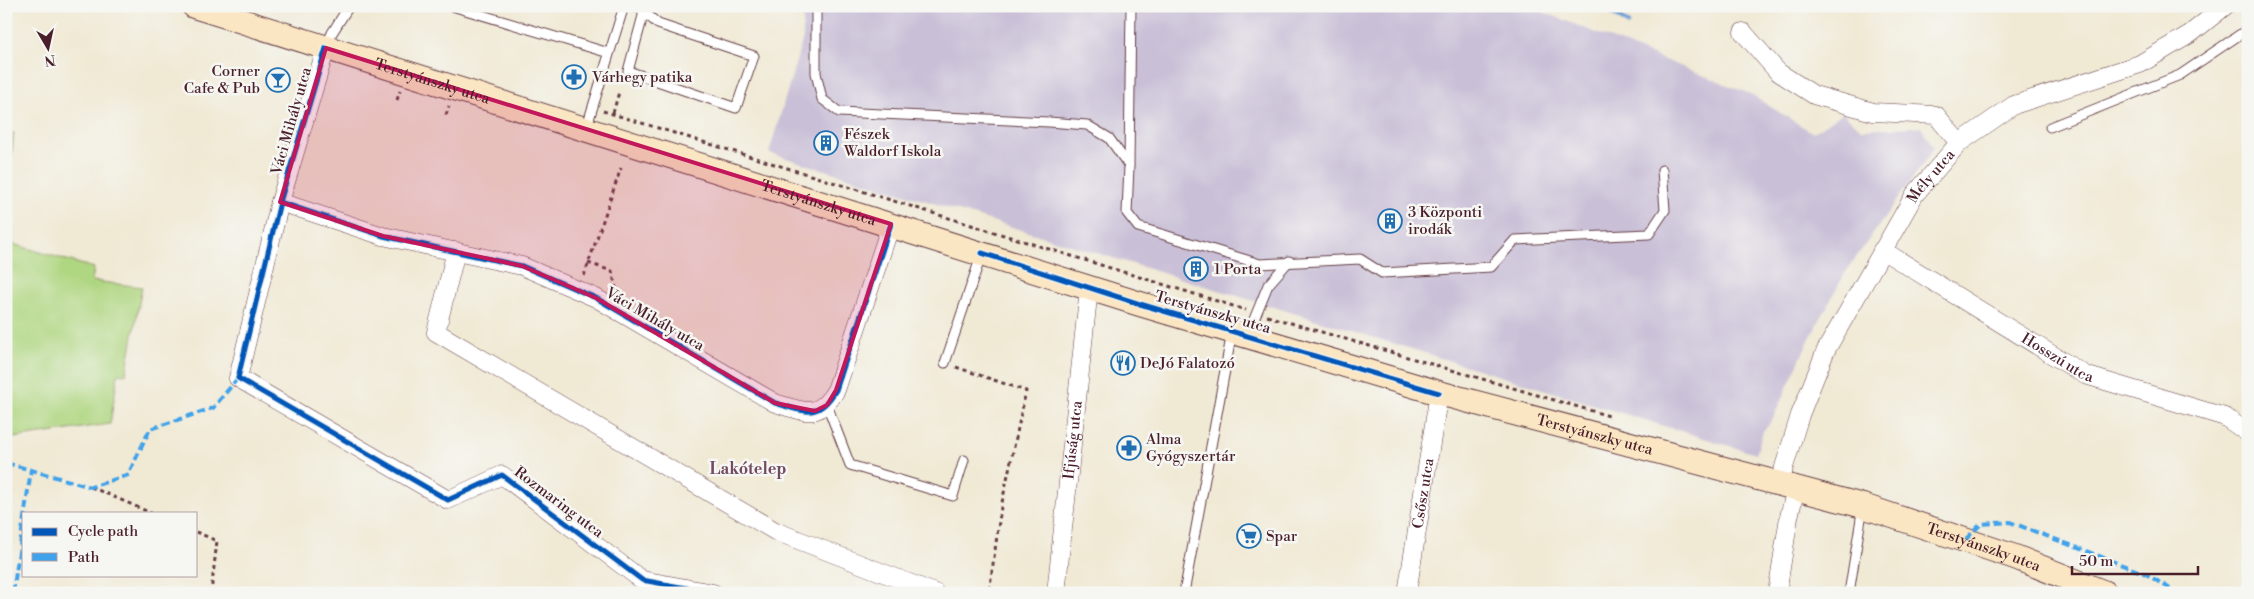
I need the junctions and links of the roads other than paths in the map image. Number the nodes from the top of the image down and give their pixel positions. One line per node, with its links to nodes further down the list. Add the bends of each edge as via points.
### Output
1 (194, 6): 11 (main road, Terstyánszky utca)
2 (349, 6): 11 (lane)
3 (452, 6): 12 (lane)
4 (624, 6): 12 (lane)
5 (816, 6): 16 (lane, via 816,73 822,99 838,112 1087,125 1109,138)
6 (1131, 6): 16 (lane)
7 (2224, 6): 15 (street, Mély utca, via 2190,34 2140,64 2014,105)
8 (641, 9): 8 (lane, via 658,24 754,56 736,108 628,71)
9 (2248, 29): 13 (lane, via 2180,75)
10 (1743, 32): 15 (street, via 1778,72 1814,95 1873,112 1936,115)
11 (326, 48): 14 (main road, Terstyánszky utca); 18 (street, Váci Mihály utca)
12 (609, 54): 14 (lane)
13 (2050, 126)
14 (586, 130): 19 (main road, Terstyánszky utca)
15 (1959, 143): 20 (street, Mély utca, via 1915,194)
16 (1129, 166): 23 (lane, via 1127,213 1138,227 1260,264)
17 (1662, 170): 23 (lane, via 1665,210 1649,234 1515,240 1491,267 1382,273 1360,259)
18 (280, 202): 21 (street, Váci Mihály utca, via 383,236); 27 (street, Váci Mihály utca)
19 (891, 224): 22 (main road, Terstyánszky utca); 29 (street, via 836,390)
20 (1882, 250): 30 (street, Hosszú utca, via 2085,375 2225,417); 32 (street, Mély utca, via 1826,350 1800,415 1784,467)
21 (456, 251): 29 (street, Váci Mihály utca, via 522,266 579,291 775,403 815,411); 35 (street, via 436,332 776,531)
22 (982, 253): 24 (main road, Terstyánszky utca); 26 (lane)
23 (1289, 261): 25 (lane, via 1268,285)
24 (1090, 288): 25 (main road, Terstyánszky utca); 36 (street, Ifjúság utca)
25 (1240, 333): 28 (main road, Terstyánszky utca); 37 (lane)
26 (945, 363)
27 (238, 378): 34 (street, Rozmaring utca, via 448,500 502,475 642,580)
28 (1439, 393): 32 (main road, Terstyánszky utca); 38 (street, Csősz utca)
29 (827, 405): 31 (lane, via 850,465 953,496)
30 (2248, 433)
31 (964, 460)
32 (1789, 486): 33 (main road, Terstyánszky utca); 39 (street, Mély utca, via 1789,517)
33 (1863, 506): 40 (lane); 41 (main road, Terstyánszky utca, via 2015,557)
34 (713, 593)
35 (935, 593)
36 (1056, 593)
37 (1184, 593)
38 (1407, 593)
39 (1777, 593)
40 (1849, 593)
41 (2105, 593)

